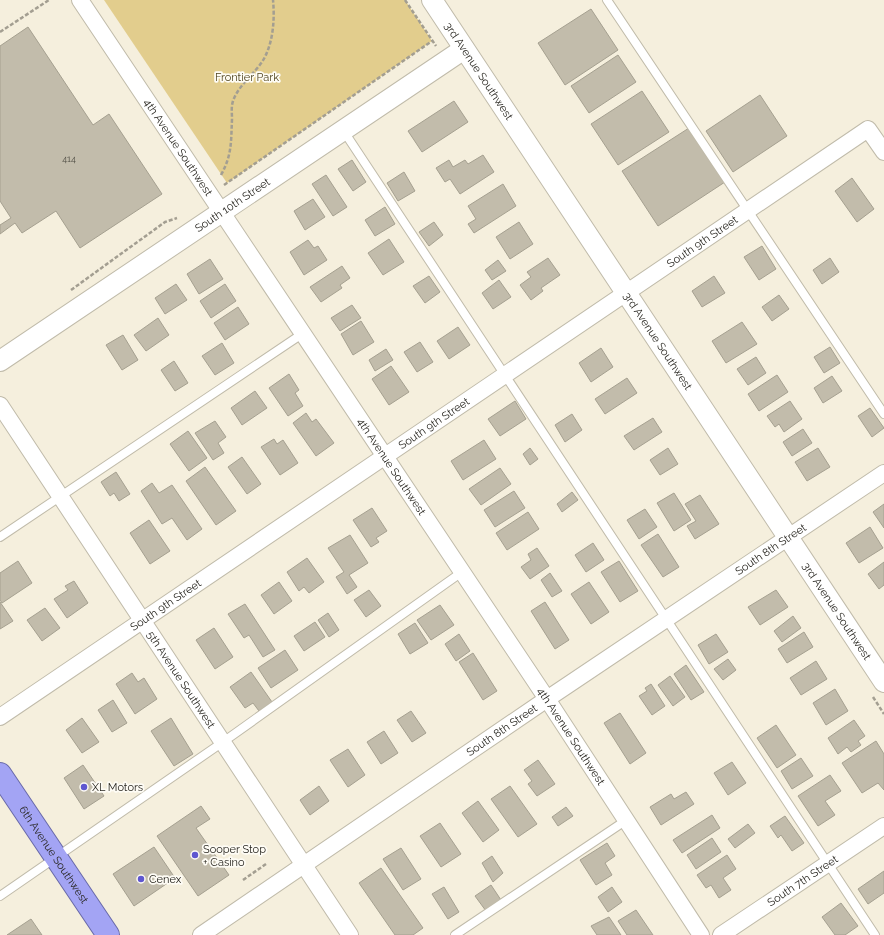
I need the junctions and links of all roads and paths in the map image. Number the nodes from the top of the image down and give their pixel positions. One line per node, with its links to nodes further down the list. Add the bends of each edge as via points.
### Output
1 (49, 0): 7 (path)
2 (80, 0): 16 (street, 4th Avenue Southwest)
3 (273, 0): 13 (path, via 272,38 262,61 235,94 232,103 231,151)
4 (405, 0): 8 (path)
5 (432, 0): 10 (street, 3rd Avenue Southwest)
6 (607, 0): 15 (lane)
7 (0, 32)
8 (432, 41): 9 (path); 14 (path)
9 (436, 45)
10 (464, 49): 11 (street, South 10th Street); 17 (street, 3rd Avenue Southwest)
11 (344, 130): 16 (street, South 10th Street); 20 (lane)
12 (884, 152): 15 (street, South 9th Street, via 868,129)
13 (221, 175)
14 (227, 183)
15 (748, 210): 17 (street, South 9th Street); 22 (lane)
16 (220, 212): 18 (street, 4th Avenue Southwest); 19 (street, South 10th Street)
17 (627, 293): 20 (street, South 9th Street); 27 (street, 3rd Avenue Southwest)
18 (302, 334): 23 (street, 4th Avenue Southwest); 25 (lane)
19 (0, 361)
20 (506, 374): 23 (street, South 9th Street); 29 (lane)
21 (0, 405): 25 (street, 5th Avenue Southwest)
22 (884, 414)
23 (385, 456): 28 (street, 4th Avenue Southwest); 30 (street, South 9th Street)
24 (884, 473): 27 (street, South 8th Street)
25 (61, 496): 26 (lane); 30 (street, 5th Avenue Southwest)
26 (0, 537)
27 (788, 538): 29 (street, South 8th Street); 31 (street, 3rd Avenue Southwest)
28 (462, 572): 32 (street, 4th Avenue Southwest); 34 (lane)
29 (666, 618): 32 (street, South 8th Street); 39 (lane)
30 (142, 621): 33 (street, South 9th Street); 34 (street, 5th Avenue Southwest)
31 (884, 682)
32 (546, 699): 36 (street, 4th Avenue Southwest); 41 (street, South 8th Street)
33 (0, 717)
34 (223, 742): 38 (lane); 41 (street, 5th Avenue Southwest)
35 (0, 774): 38 (highway, 6th Avenue Southwest)
36 (625, 821): 47 (lane); 48 (street, 4th Avenue Southwest)
37 (884, 826): 39 (street, South 7th Street)
38 (56, 858): 43 (lane); 44 (highway, 6th Avenue Southwest)
39 (829, 863): 49 (street, South 7th Street); 50 (lane)
40 (266, 864): 42 (path)
41 (304, 864): 45 (street, South 8th Street); 46 (street, 5th Avenue Southwest)
42 (243, 880)
43 (0, 896)
44 (108, 935)
45 (201, 935)
46 (350, 935)
47 (455, 935)
48 (701, 935)
49 (721, 935)
50 (875, 935)

